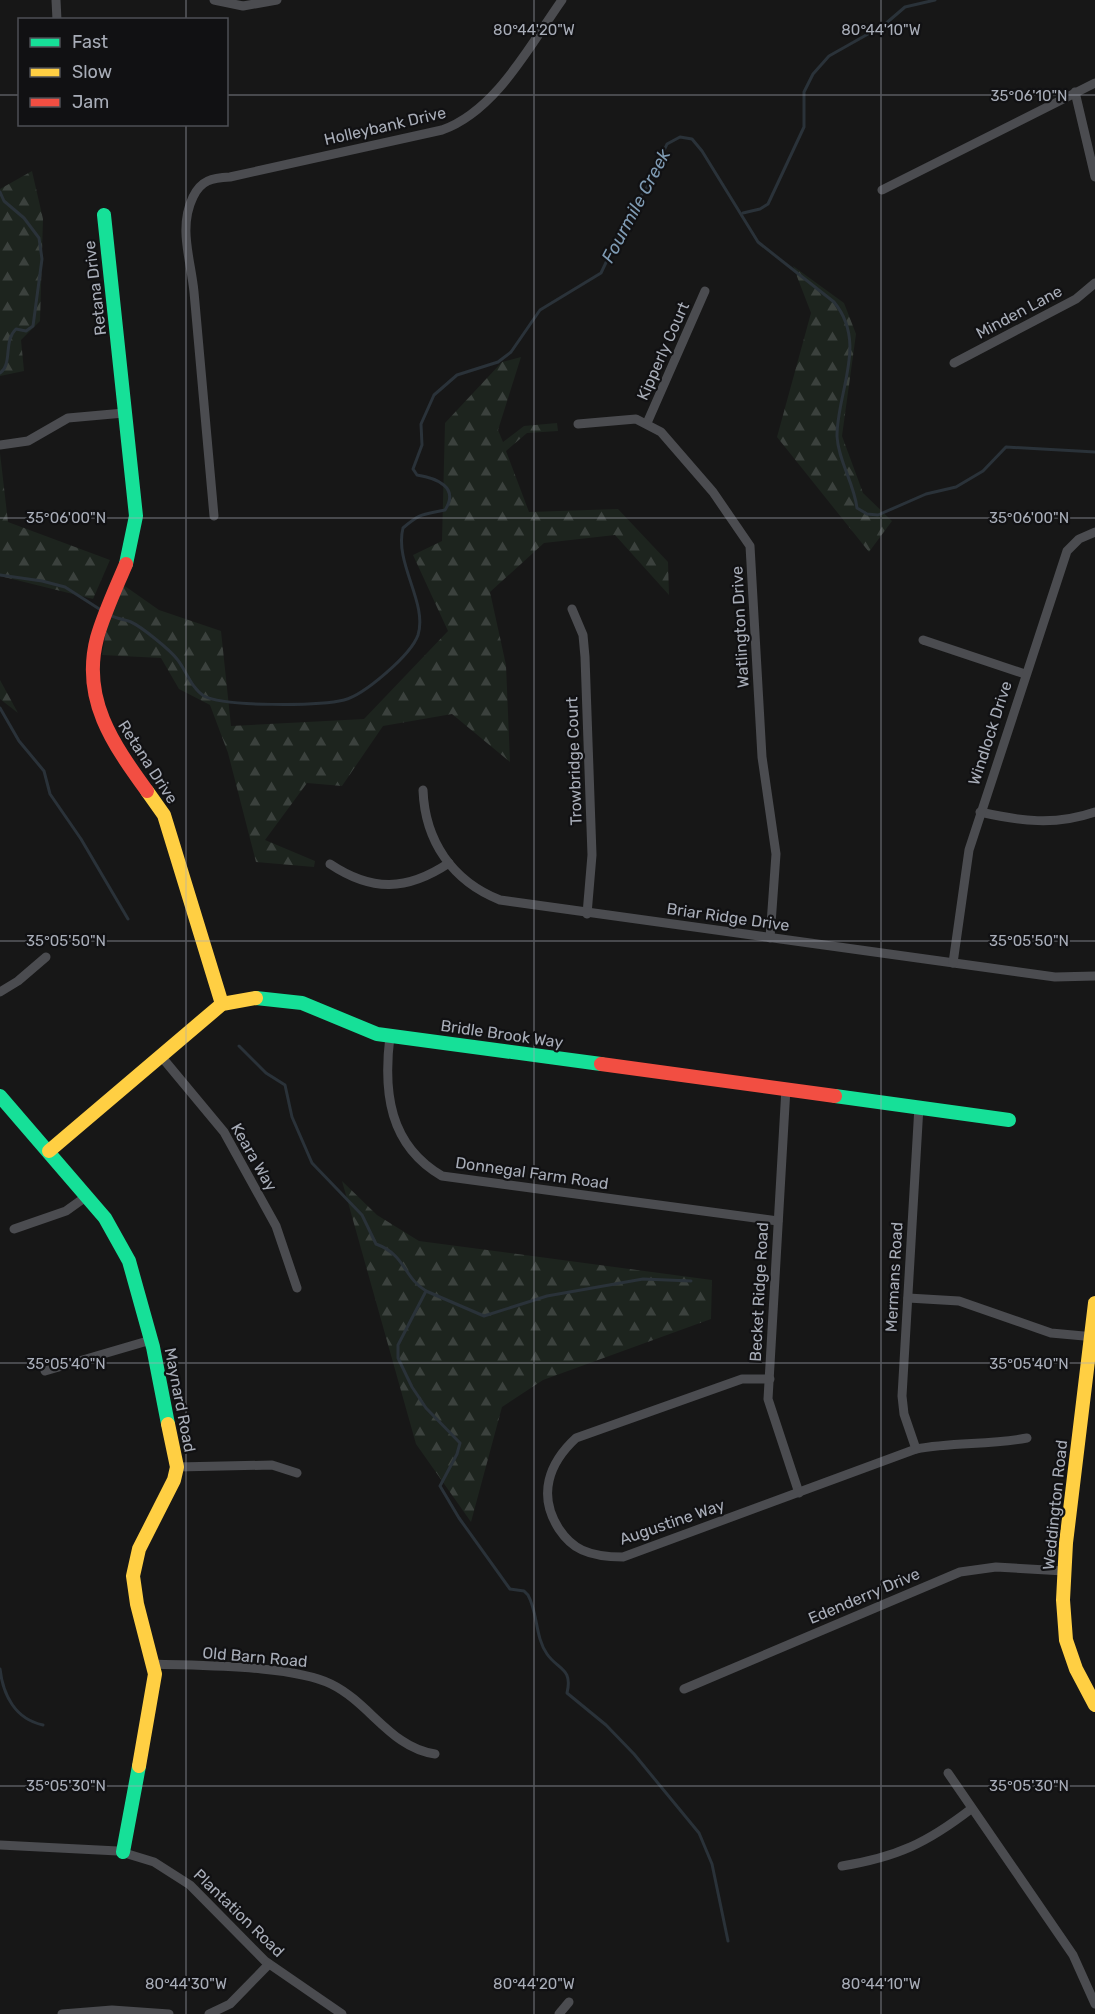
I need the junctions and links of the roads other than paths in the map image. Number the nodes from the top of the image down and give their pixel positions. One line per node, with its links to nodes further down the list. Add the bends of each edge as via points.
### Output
1 (56, 0): 5 (street)
2 (214, 0): 3 (street, via 243,6)
3 (276, 0)
4 (562, 0): 18 (street, Holleybank Drive, via 497,90 465,121 442,130 208,180 198,188 190,205 186,235)
5 (57, 18)
6 (1095, 83): 7 (street)
7 (1075, 92): 8 (street); 9 (street)
8 (1095, 177)
9 (882, 190)
10 (104, 215): 14 (street, Retana Drive)
11 (1095, 283): 13 (street, Minden Lane, via 1076,299)
12 (705, 291): 15 (street, Kipperly Court)
13 (954, 363)
14 (124, 413): 17 (street, via 68,418 28,441); 34 (street, Retana Drive, via 136,516 130,553 101,624 94,678 99,713 112,742 164,815)
15 (647, 423): 16 (street, Watlington Drive, via 626,419); 29 (street, Watlington Drive, via 672,441 750,546 762,757 776,855)
16 (578, 424)
17 (0, 446)
18 (214, 516)
19 (1095, 532): 22 (street, Windlock Drive, via 1072,544 1061,563)
20 (572, 609): 28 (street, Trowbridge Court, via 584,635 592,855)
21 (923, 640): 22 (street)
22 (1025, 674): 24 (street, Windlock Drive)
23 (423, 790): 27 (street, Briar Ridge Drive, via 426,821)
24 (980, 812): 25 (street, via 1035,822 1060,821); 31 (street, Windlock Drive, via 967,858)
25 (1095, 812)
26 (330, 864): 27 (street, via 359,880 396,884 415,882)
27 (448, 864): 28 (street, Briar Ridge Drive, via 464,880 500,900)
28 (587, 914): 29 (street, Briar Ridge Drive)
29 (770, 938): 31 (street, Briar Ridge Drive)
30 (46, 957): 33 (street)
31 (952, 963): 32 (street, Briar Ridge Drive, via 1055,977)
32 (1095, 976)
33 (0, 992)
34 (222, 1004): 35 (street, Bridle Brook Way, via 269,996 293,1000); 36 (street, Bridle Brook Way)
35 (390, 1036): 37 (street, Bridle Brook Way); 43 (street, Donnegal Farm Road, via 387,1085 401,1137 423,1164 442,1176)
36 (160, 1055): 41 (street, Bridle Brook Way); 45 (street, Keara Way, via 224,1132 276,1226)
37 (786, 1088): 39 (street, Bridle Brook Way); 43 (street, Becket Ridge Road)
38 (0, 1096): 41 (street, Maynard Road)
39 (919, 1106): 40 (street, Bridle Brook Way); 46 (street, Mermans Road)
40 (1010, 1120)
41 (49, 1151): 42 (street, Maynard Road)
42 (87, 1196): 44 (street, via 66,1210); 49 (street, Maynard Road, via 105,1218 129,1261)
43 (778, 1221): 51 (street, Becket Ridge Road)
44 (14, 1229)
45 (297, 1288)
46 (908, 1298): 48 (street, via 959,1301 1051,1333); 53 (street, Mermans Road, via 902,1396)
47 (1095, 1303): 48 (street, Weddington Road)
48 (1093, 1336): 57 (street, Weddington Road)
49 (151, 1340): 50 (street); 54 (street, Maynard Road)
50 (45, 1371)
51 (770, 1379): 56 (street, Becket Ridge Road, via 768,1400); 56 (street, Augustine Way, via 742,1379 576,1438 562,1450 552,1467 547,1484 548,1503 567,1540 602,1557 623,1557)
52 (1027, 1437): 53 (street, Augustine Way)
53 (916, 1449): 56 (street, Augustine Way)
54 (177, 1467): 55 (street, via 272,1465); 58 (street, Maynard Road, via 172,1486 142,1543 133,1578)
55 (297, 1473)
56 (799, 1493)
57 (1064, 1571): 59 (street, Edenderry Drive, via 996,1568 960,1572); 60 (street, Weddington Road, via 1066,1640)
58 (154, 1664): 61 (street, Old Barn Road, via 264,1670 320,1679 336,1687 409,1747); 65 (street, Maynard Road)
59 (684, 1689)
60 (1095, 1705)
61 (435, 1754)
62 (948, 1773): 63 (street)
63 (971, 1809): 66 (street, via 914,1848 875,1861); 69 (street, via 1073,1955)
64 (0, 1845): 65 (street, Plantation Road)
65 (123, 1852): 67 (street, Plantation Road, via 154,1862 179,1877)
66 (842, 1866)
67 (269, 1964): 72 (street, via 230,2004); 73 (street, Plantation Road)
68 (569, 2002): 74 (street)
69 (1095, 2004)
70 (62, 2014): 71 (street, via 112,2010)
71 (169, 2014)
72 (209, 2014)
73 (342, 2014)
74 (559, 2014)

